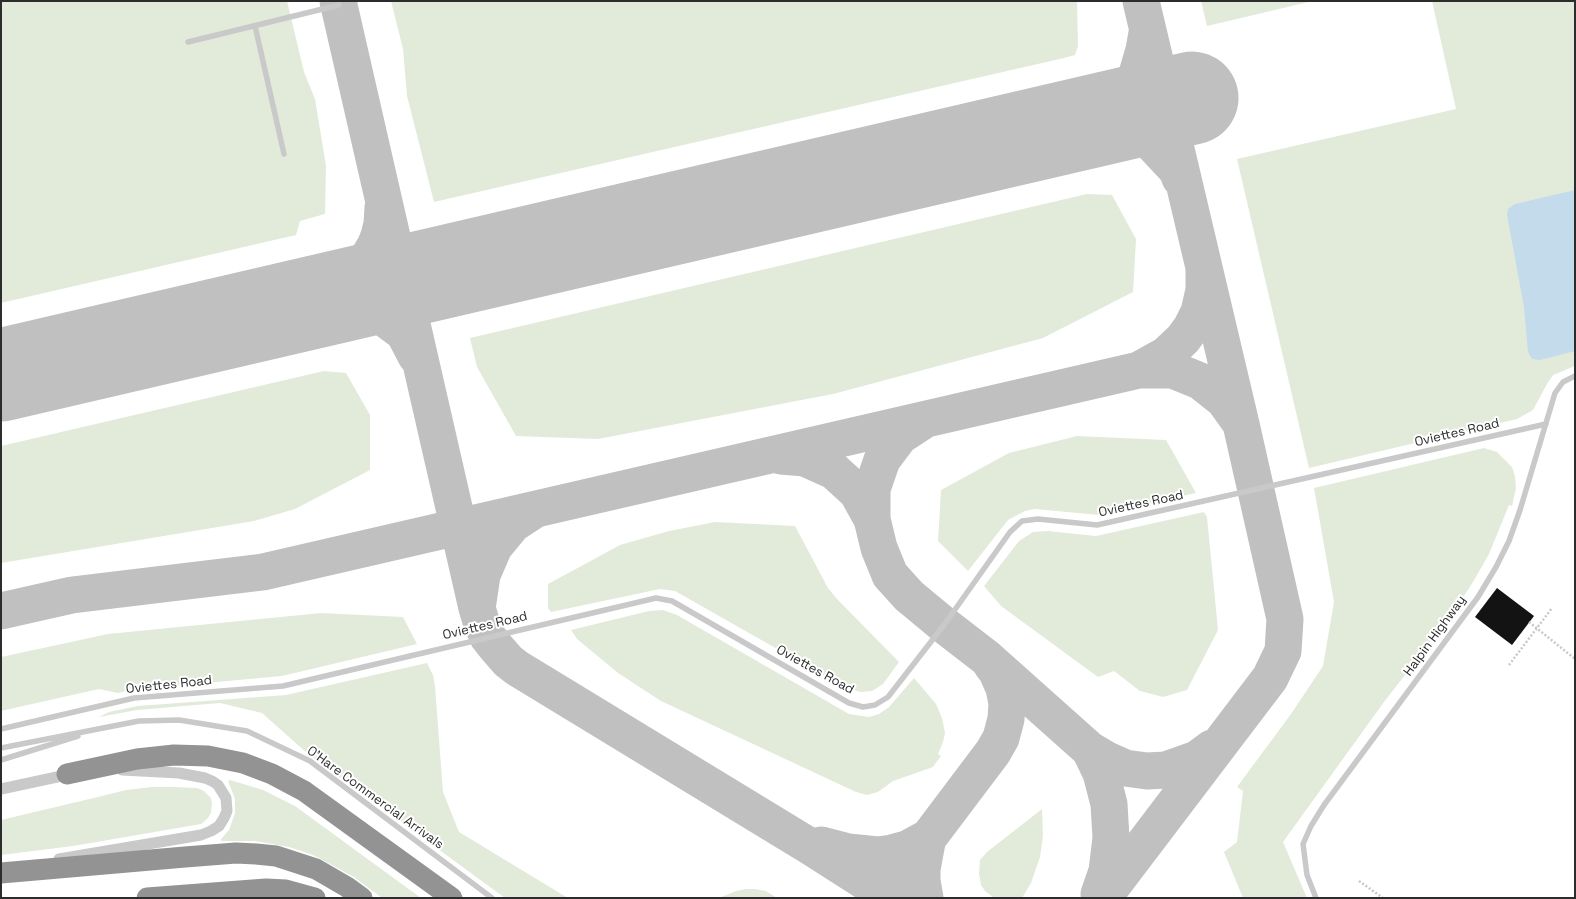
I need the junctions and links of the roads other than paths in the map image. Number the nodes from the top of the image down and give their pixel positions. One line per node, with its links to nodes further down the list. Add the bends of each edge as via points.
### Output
1 (339, 5): 2 (lane)
2 (255, 26): 3 (lane); 4 (lane)
3 (188, 42)
4 (284, 154)
5 (1575, 376): 6 (lane, Halpin Highway, via 1563,382 1555,393)
6 (1546, 424): 8 (lane, Oviettes Road, via 1097,525 1038,519 1022,521 1010,532 944,625 888,697 875,705 863,707 849,703 672,601 656,598 283,686 134,698); 20 (lane, Halpin Highway, via 1509,541 1496,567 1478,597 1311,826 1303,844 1307,875)
7 (103, 728): 9 (lane, O'Hare Commercial Arrivals); 10 (lane); 19 (lane, O'Hare Commercial Arrivals, via 139,721 179,720 247,731 310,761)
8 (1, 729)
9 (1, 748)
10 (1, 760)
11 (67, 774): 12 (street); 13 (street, via 130,770 179,772 205,778 218,785 226,798 226,811 219,826 202,835); 18 (highway, via 137,759 174,755 208,756 242,763 272,774 304,791)
12 (1, 789)
13 (1, 870)
14 (1, 874): 17 (highway, via 192,856 256,854 276,856 316,869)
15 (147, 898): 16 (highway, via 266,889 286,890)
16 (315, 898)
17 (362, 898)
18 (452, 898)
19 (492, 898)
20 (1316, 898)

